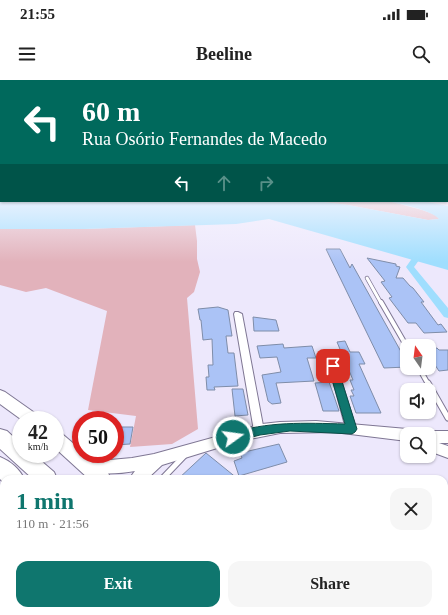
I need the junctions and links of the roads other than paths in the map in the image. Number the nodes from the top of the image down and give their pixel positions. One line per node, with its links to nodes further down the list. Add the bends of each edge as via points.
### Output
1 (368, 278): 3 (lane)
2 (238, 314): 10 (street)
3 (402, 339)
4 (333, 366): 9 (street)
5 (423, 375): 8 (lane)
6 (0, 396): 7 (main road)
7 (21, 411)
8 (448, 418)
9 (352, 429): 10 (main road, via 290,427); 11 (main road)
10 (260, 430): 17 (main road)
11 (400, 435)
12 (0, 437): 23 (highway)
13 (436, 437): 14 (main road)
14 (448, 437)
15 (64, 446): 20 (main road)
16 (436, 448): 18 (main road)
17 (190, 450): 19 (main road); 26 (lane)
18 (448, 452)
19 (158, 460): 20 (main road, via 116,467); 25 (main road)
20 (87, 465): 24 (main road)
21 (0, 466): 22 (highway)
22 (10, 475)
23 (43, 475)
24 (98, 475)
25 (141, 475)
26 (166, 475)

